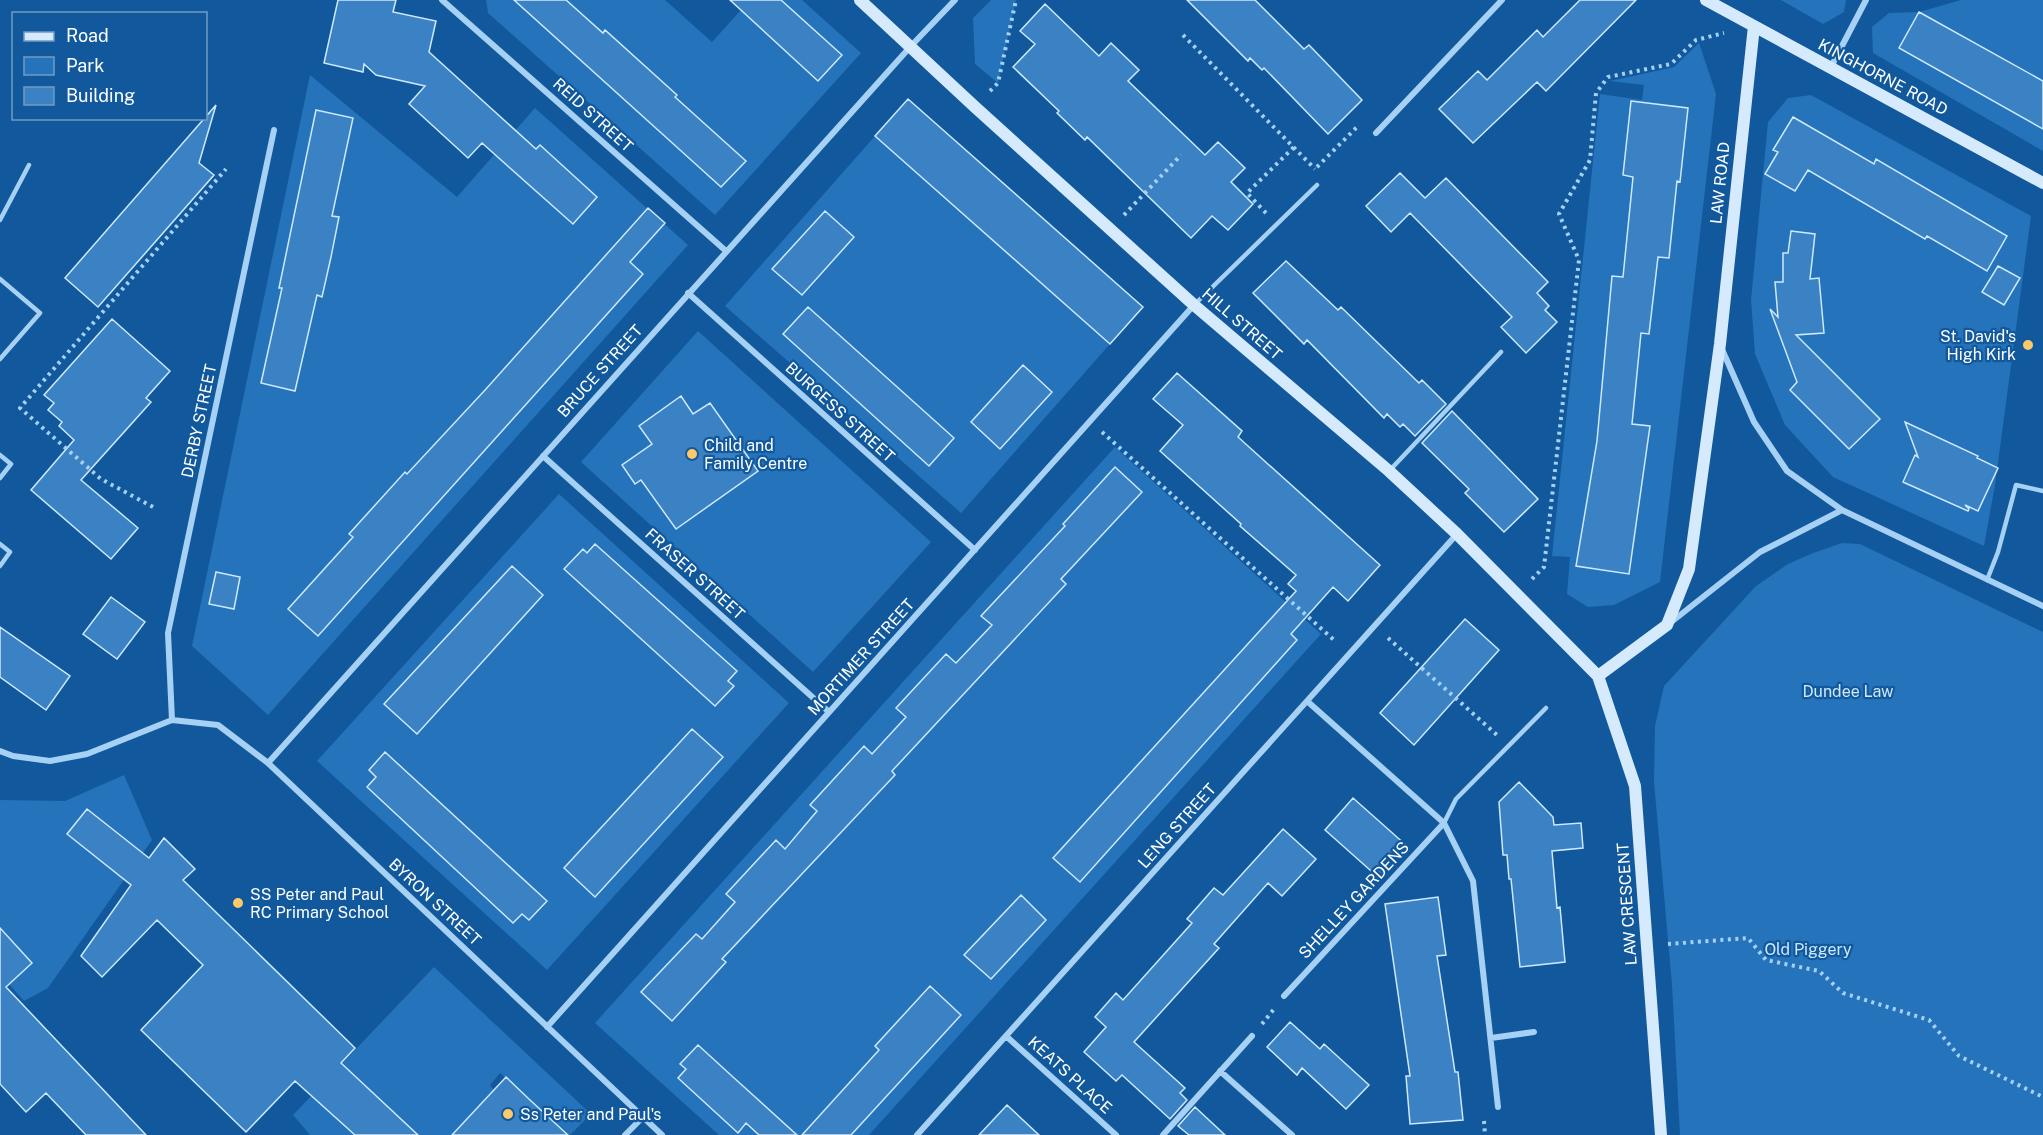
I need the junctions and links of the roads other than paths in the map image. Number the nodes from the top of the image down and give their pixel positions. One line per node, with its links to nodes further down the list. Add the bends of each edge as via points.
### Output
1 (442, 0): 16 (street, REID STREET)
2 (860, 0): 8 (street, HILL STREET)
3 (955, 0): 8 (street, BRUCE STREET)
4 (1502, 0): 11 (street)
5 (1706, 0): 7 (street, KINGHORNE ROAD)
6 (1866, 0): 9 (street)
7 (1754, 26): 9 (street, KINGHORNE ROAD); 20 (street, LAW ROAD)
8 (911, 46): 16 (street, BRUCE STREET); 19 (street, HILL STREET)
9 (1831, 67): 13 (street, KINGHORNE ROAD)
10 (274, 130): 40 (street, DERBY STREET, via 168,633)
11 (1376, 133)
12 (29, 165): 15 (lane)
13 (2043, 183)
14 (1317, 185): 19 (lane)
15 (0, 220)
16 (726, 251): 18 (street, BRUCE STREET)
17 (0, 279): 22 (lane, via 40,313)
18 (688, 293): 24 (street, BRUCE STREET); 31 (street, BURGESS STREET)
19 (1194, 305): 25 (street, HILL STREET); 31 (street, MORTIMER STREET)
20 (1720, 344): 28 (street, LAW ROAD, via 1754,422 1787,471); 35 (street, LAW ROAD, via 1689,569)
21 (1501, 352): 25 (lane)
22 (0, 359)
23 (0, 455): 26 (lane, via 11,464)
24 (543, 456): 39 (street, FRASER STREET); 42 (street, BRUCE STREET)
25 (1389, 471): 29 (street, HILL STREET)
26 (0, 478)
27 (2043, 491): 33 (lane, via 2016,485)
28 (1842, 510): 33 (street, LAW ROAD); 35 (street, via 1760,552)
29 (1457, 534): 36 (street, HILL STREET); 37 (street, LENG STREET)
30 (0, 544): 32 (lane, via 10,552)
31 (975, 550): 39 (street, MORTIMER STREET)
32 (0, 567)
33 (1987, 581): 34 (street, LAW ROAD)
34 (2043, 606)
35 (1667, 625): 36 (street)
36 (1598, 676): 59 (street, LAW CRESCENT, via 1635,786)
37 (1307, 701): 43 (street); 47 (street, LENG STREET)
38 (1546, 708): 43 (lane, via 1456,799)
39 (829, 712): 45 (street, MORTIMER STREET)
40 (172, 720): 41 (street, via 87,754 50,761); 42 (street, BYRON STREET, via 218,725)
41 (0, 751)
42 (268, 763): 45 (street, BYRON STREET)
43 (1444, 823): 44 (street, SHELLEY GARDENS); 49 (street, via 1473,881)
44 (1284, 996)
45 (547, 1027): 52 (street, BYRON STREET)
46 (1534, 1032): 49 (street)
47 (1006, 1036): 55 (street, LENG STREET); 56 (street, KEATS PLACE)
48 (1252, 1036): 50 (street)
49 (1491, 1038): 51 (street)
50 (1220, 1071): 57 (street); 58 (street)
51 (1498, 1107)
52 (643, 1117): 53 (street); 54 (street, BYRON STREET)
53 (625, 1135)
54 (662, 1135)
55 (917, 1135)
56 (1116, 1135)
57 (1163, 1135)
58 (1292, 1135)
59 (1661, 1135)

